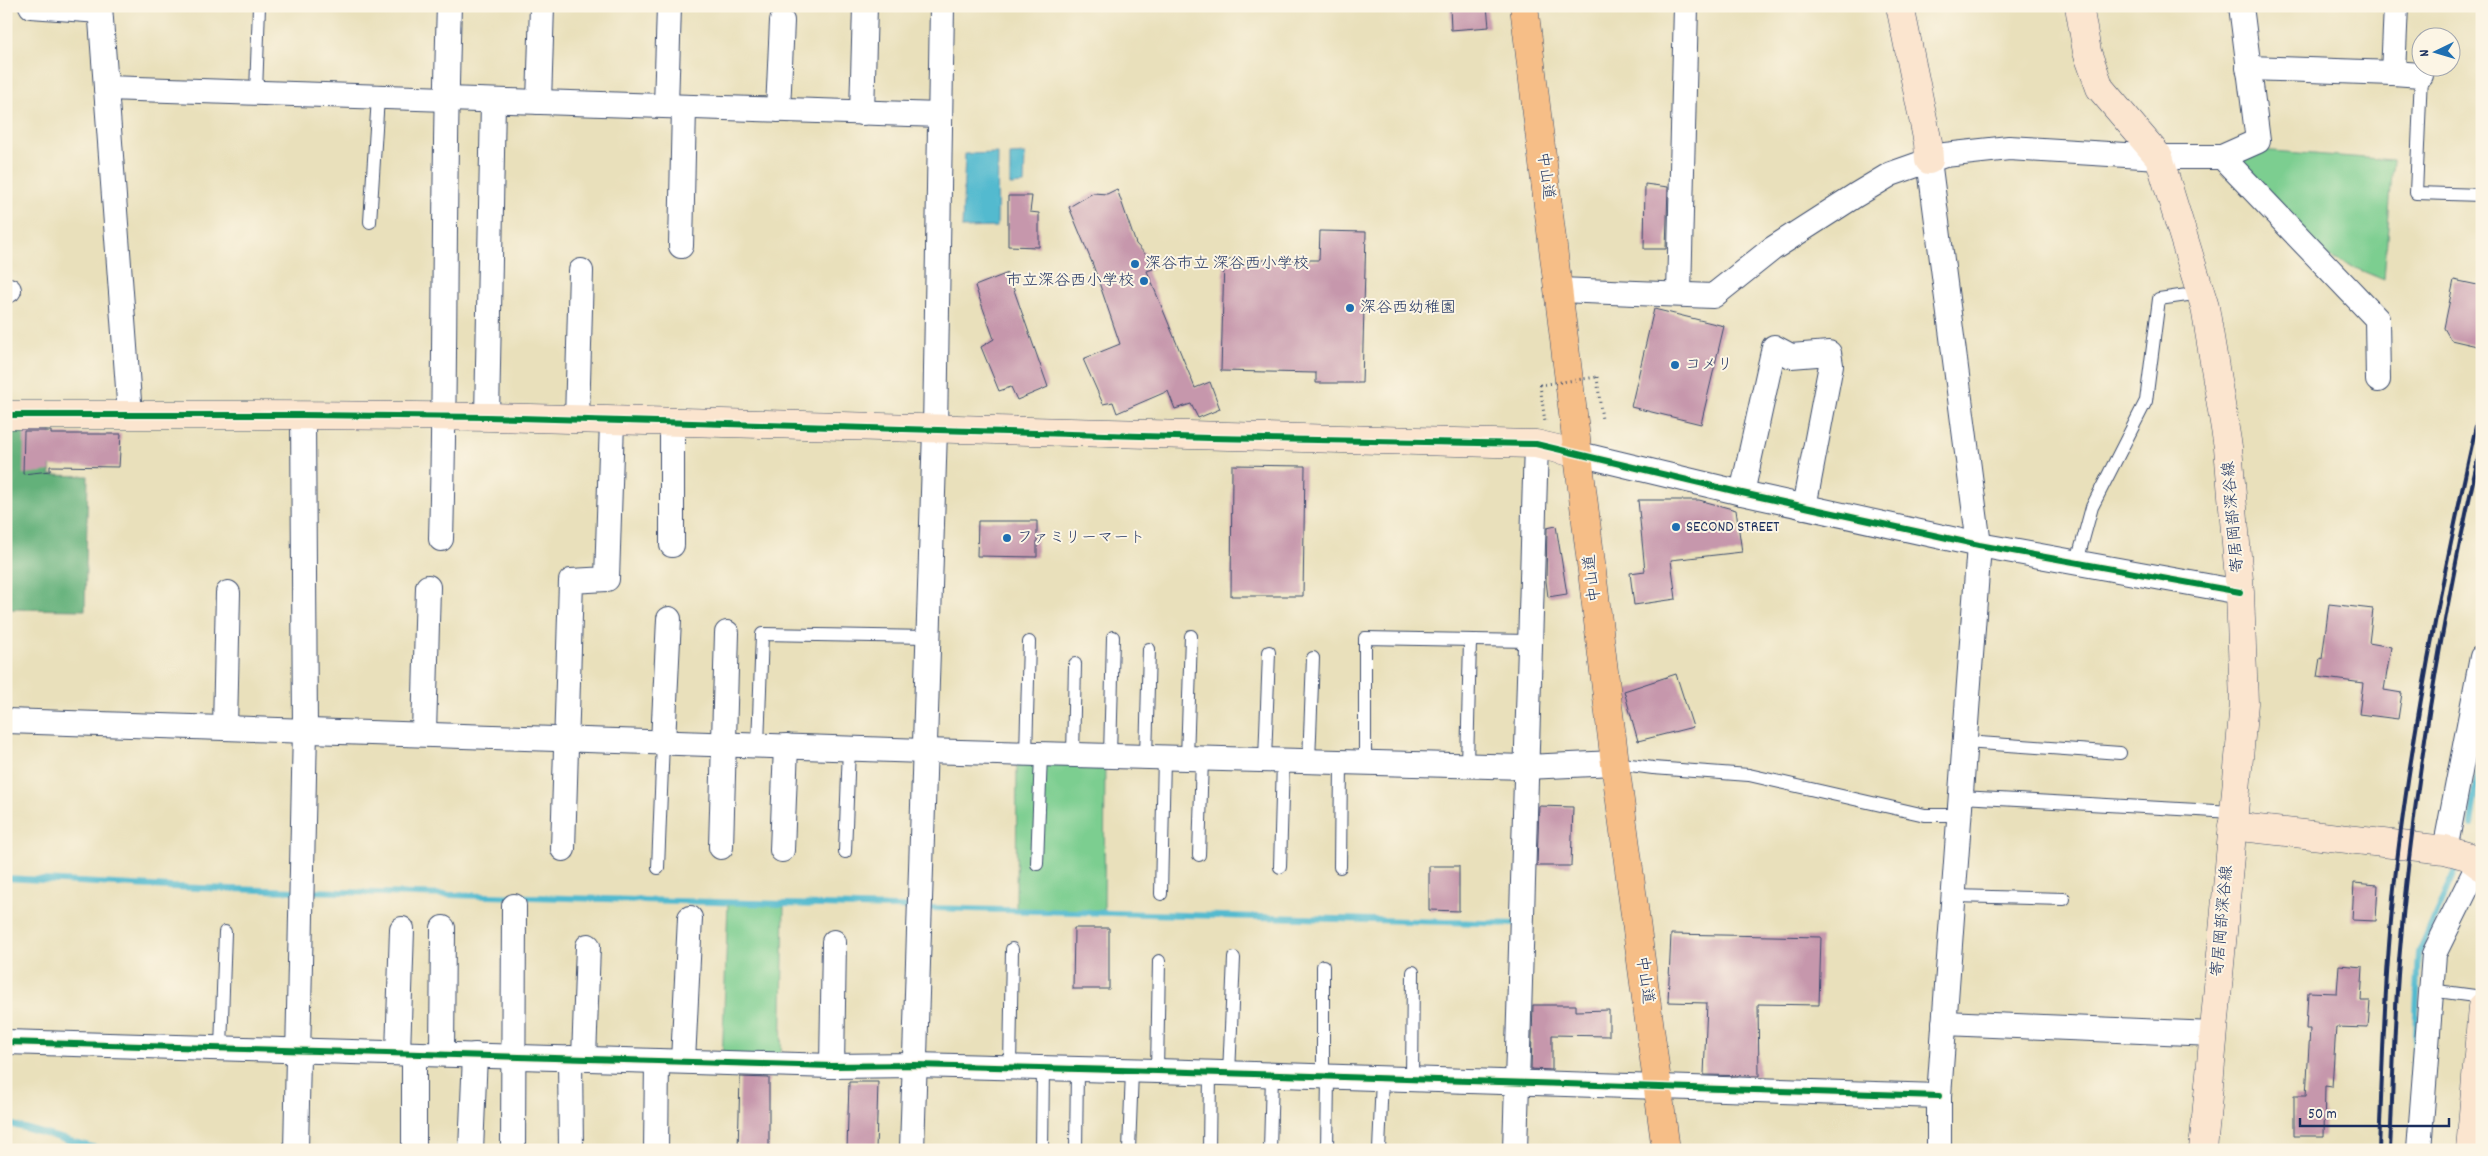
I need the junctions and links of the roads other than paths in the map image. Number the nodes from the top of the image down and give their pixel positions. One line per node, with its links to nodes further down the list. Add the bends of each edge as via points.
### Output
1 (31, 6): 14 (street)
2 (259, 6): 21 (lane)
3 (449, 6): 23 (street)
4 (542, 6): 25 (street)
5 (668, 6): 26 (street)
6 (865, 6): 28 (street)
7 (942, 6): 29 (street)
8 (1524, 6): 37 (highway, 中山道)
9 (1686, 6): 39 (street)
10 (1900, 6): 32 (street)
11 (2079, 6): 30 (street, 寄居岡部深谷線, via 2087,52 2100,88)
12 (2241, 6): 16 (street)
13 (2396, 6): 17 (street)
14 (100, 9): 20 (street)
15 (782, 21): 27 (street)
16 (2248, 68): 17 (street); 31 (street, via 2258,141)
17 (2393, 73): 18 (street)
18 (2410, 74)
19 (2421, 78): 33 (lane, via 2416,192)
20 (106, 88): 21 (street); 42 (street)
21 (256, 92): 22 (street)
22 (378, 97): 23 (street); 34 (lane)
23 (446, 99): 24 (street); 44 (street)
24 (493, 101): 25 (street); 45 (street)
25 (540, 102): 26 (street)
26 (675, 106): 27 (street); 35 (street)
27 (778, 110): 28 (street)
28 (862, 112): 29 (street)
29 (940, 115): 49 (street)
30 (2159, 157): 31 (street); 32 (street, via 2009,148 1945,155); 38 (street, 寄居岡部深谷線)
31 (2222, 157): 40 (street, via 2377,319)
32 (1929, 160): 39 (street, via 1891,174 1856,195 1772,249 1713,296); 56 (street)
33 (2482, 195)
34 (370, 222)
35 (681, 246)
36 (581, 271): 46 (street)
37 (1559, 290): 39 (street); 51 (highway, 中山道)
38 (2201, 292): 57 (lane, via 2159,299 2146,401 2092,508); 59 (street, 寄居岡部深谷線, via 2228,447)
39 (1679, 294)
40 (2378, 380)
41 (6, 415): 42 (street)
42 (130, 415): 43 (street)
43 (303, 415): 44 (street); 76 (street)
44 (444, 417): 45 (street); 54 (street)
45 (487, 417): 46 (street)
46 (577, 420): 47 (street)
47 (612, 421): 48 (street); 78 (street, via 607,580 571,581)
48 (672, 423): 49 (street); 55 (street)
49 (935, 430): 50 (street); 64 (street)
50 (1540, 435): 51 (street); 67 (street)
51 (1578, 454): 52 (street); 95 (highway, 中山道)
52 (1742, 493): 53 (street); 53 (street, via 1774,347 1790,356 1829,353 1831,365)
53 (1804, 506): 56 (street)
54 (441, 540)
55 (672, 545)
56 (1979, 545): 57 (street); 80 (street)
57 (2077, 562): 59 (street)
58 (428, 587): 77 (street)
59 (2240, 592): 99 (street, 寄居岡部深谷線, via 2244,703)
60 (228, 593): 75 (street)
61 (668, 619): 79 (street)
62 (727, 633): 81 (street)
63 (1191, 636): 90 (lane)
64 (928, 637): 82 (lane, via 762,634); 85 (street)
65 (1113, 637): 89 (lane)
66 (1470, 640): 67 (lane); 94 (lane, via 1366,638); 96 (lane)
67 (1529, 641): 97 (street)
68 (1030, 642): 87 (lane)
69 (1148, 649): 90 (lane)
70 (1269, 652): 91 (lane)
71 (2482, 657): 103 (street)
72 (1313, 658): 92 (lane)
73 (1075, 664): 88 (lane)
74 (6, 721): 75 (street)
75 (225, 727): 76 (street)
76 (305, 729): 77 (street); 133 (street)
77 (424, 734): 78 (street)
78 (567, 738): 79 (street); 101 (street)
79 (663, 742): 81 (street); 110 (lane)
80 (1965, 742): 86 (lane); 98 (street)
81 (725, 744): 82 (street); 100 (street)
82 (758, 745): 83 (street)
83 (786, 746): 84 (street); 102 (street)
84 (849, 748): 85 (street); 104 (lane)
85 (924, 751): 87 (street); 141 (street)
86 (2120, 753)
87 (1034, 754): 88 (street); 106 (lane)
88 (1073, 755): 89 (street)
89 (1110, 756): 90 (street)
90 (1175, 758): 91 (street); 105 (lane); 111 (lane)
91 (1274, 760): 92 (street); 108 (lane)
92 (1309, 761): 93 (street)
93 (1341, 762): 94 (street); 109 (lane)
94 (1365, 762): 96 (street)
95 (1615, 763): 97 (street); 98 (lane, via 1749,775 1926,815); 154 (highway, 中山道)
96 (1467, 765): 97 (street)
97 (1526, 767): 153 (street)
98 (1960, 806): 99 (lane); 112 (street)
99 (2233, 819): 103 (street); 130 (street, 寄居岡部深谷線)
100 (721, 847)
101 (563, 849)
102 (782, 850)
103 (2445, 850): 107 (street, via 2467,856)
104 (845, 852)
105 (1199, 855)
106 (1037, 864)
107 (2480, 865): 126 (street, via 2434,954)
108 (1280, 867)
109 (1340, 867)
110 (658, 868)
111 (1161, 894)
112 (1954, 896): 113 (lane); 129 (street)
113 (2064, 899)
114 (514, 906): 137 (street)
115 (690, 918): 140 (street)
116 (443, 928): 135 (street)
117 (402, 929): 134 (street)
118 (224, 932): 132 (lane)
119 (834, 942): 142 (street)
120 (588, 946): 138 (street)
121 (1012, 949): 143 (lane)
122 (1234, 958): 148 (lane)
123 (1159, 961): 147 (lane)
124 (1323, 966): 150 (lane)
125 (1413, 972): 152 (lane)
126 (2430, 990): 127 (lane); 174 (street)
127 (2482, 997)
128 (2482, 1007): 175 (street)
129 (1944, 1023): 130 (street); 155 (street)
130 (2213, 1034): 173 (street, 寄居岡部深谷線)
131 (6, 1042): 132 (street)
132 (221, 1048): 133 (street)
133 (299, 1050): 134 (street); 156 (street)
134 (406, 1053): 135 (street); 157 (street)
135 (442, 1054): 136 (street)
136 (474, 1055): 137 (street); 158 (street)
137 (514, 1056): 138 (street); 159 (street)
138 (577, 1058): 139 (street); 160 (street)
139 (657, 1061): 140 (street); 161 (street)
140 (683, 1061): 142 (street)
141 (915, 1065): 142 (street); 143 (street); 162 (street)
142 (832, 1066)
143 (1010, 1067): 144 (street)
144 (1044, 1068): 145 (street); 163 (lane)
145 (1078, 1069): 146 (street); 164 (lane)
146 (1132, 1071): 147 (street); 165 (lane)
147 (1157, 1071): 148 (street)
148 (1219, 1073): 149 (street); 166 (lane)
149 (1272, 1075): 150 (street); 167 (lane)
150 (1326, 1076): 151 (street); 168 (lane)
151 (1382, 1078): 152 (street); 169 (lane)
152 (1412, 1080): 153 (street)
153 (1517, 1082): 154 (street); 170 (street)
154 (1658, 1088): 155 (street); 171 (highway, 中山道)
155 (1939, 1096): 172 (street)
156 (296, 1150)
157 (414, 1150)
158 (471, 1150)
159 (513, 1150)
160 (571, 1150)
161 (656, 1150)
162 (912, 1150)
163 (1042, 1150)
164 (1076, 1150)
165 (1129, 1150)
166 (1209, 1150)
167 (1270, 1150)
168 (1327, 1150)
169 (1379, 1150)
170 (1515, 1150)
171 (1666, 1150)
172 (1938, 1150)
173 (2203, 1150)
174 (2419, 1150)
175 (2470, 1150)

